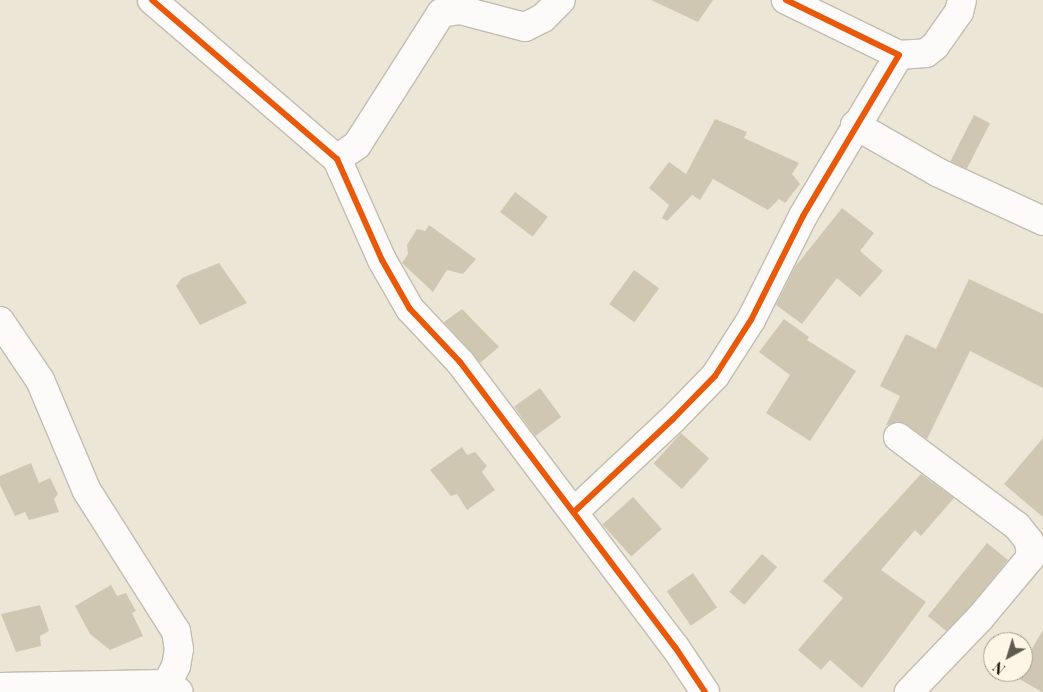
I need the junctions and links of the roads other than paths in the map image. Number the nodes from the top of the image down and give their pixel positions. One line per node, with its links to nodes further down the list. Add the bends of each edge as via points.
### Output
1 (152, 0): 7 (street)
2 (561, 0): 7 (street, via 543,18 525,27 460,10 441,13 357,146)
3 (786, 0): 5 (street)
4 (962, 0): 5 (street, via 959,12 935,46 926,53)
5 (899, 56): 6 (street)
6 (855, 125): 8 (street, via 937,172); 11 (street, via 799,224 751,320 715,376 674,419)
7 (337, 159): 11 (street, via 382,260 410,310 460,362)
8 (1043, 221)
9 (0, 321): 13 (street, via 40,380 87,491 176,631 180,649)
10 (898, 437): 15 (street, via 1017,526 1029,541 1030,557 980,618)
11 (574, 511): 14 (street)
12 (0, 687): 13 (street)
13 (173, 688)
14 (705, 692)
15 (909, 692)

